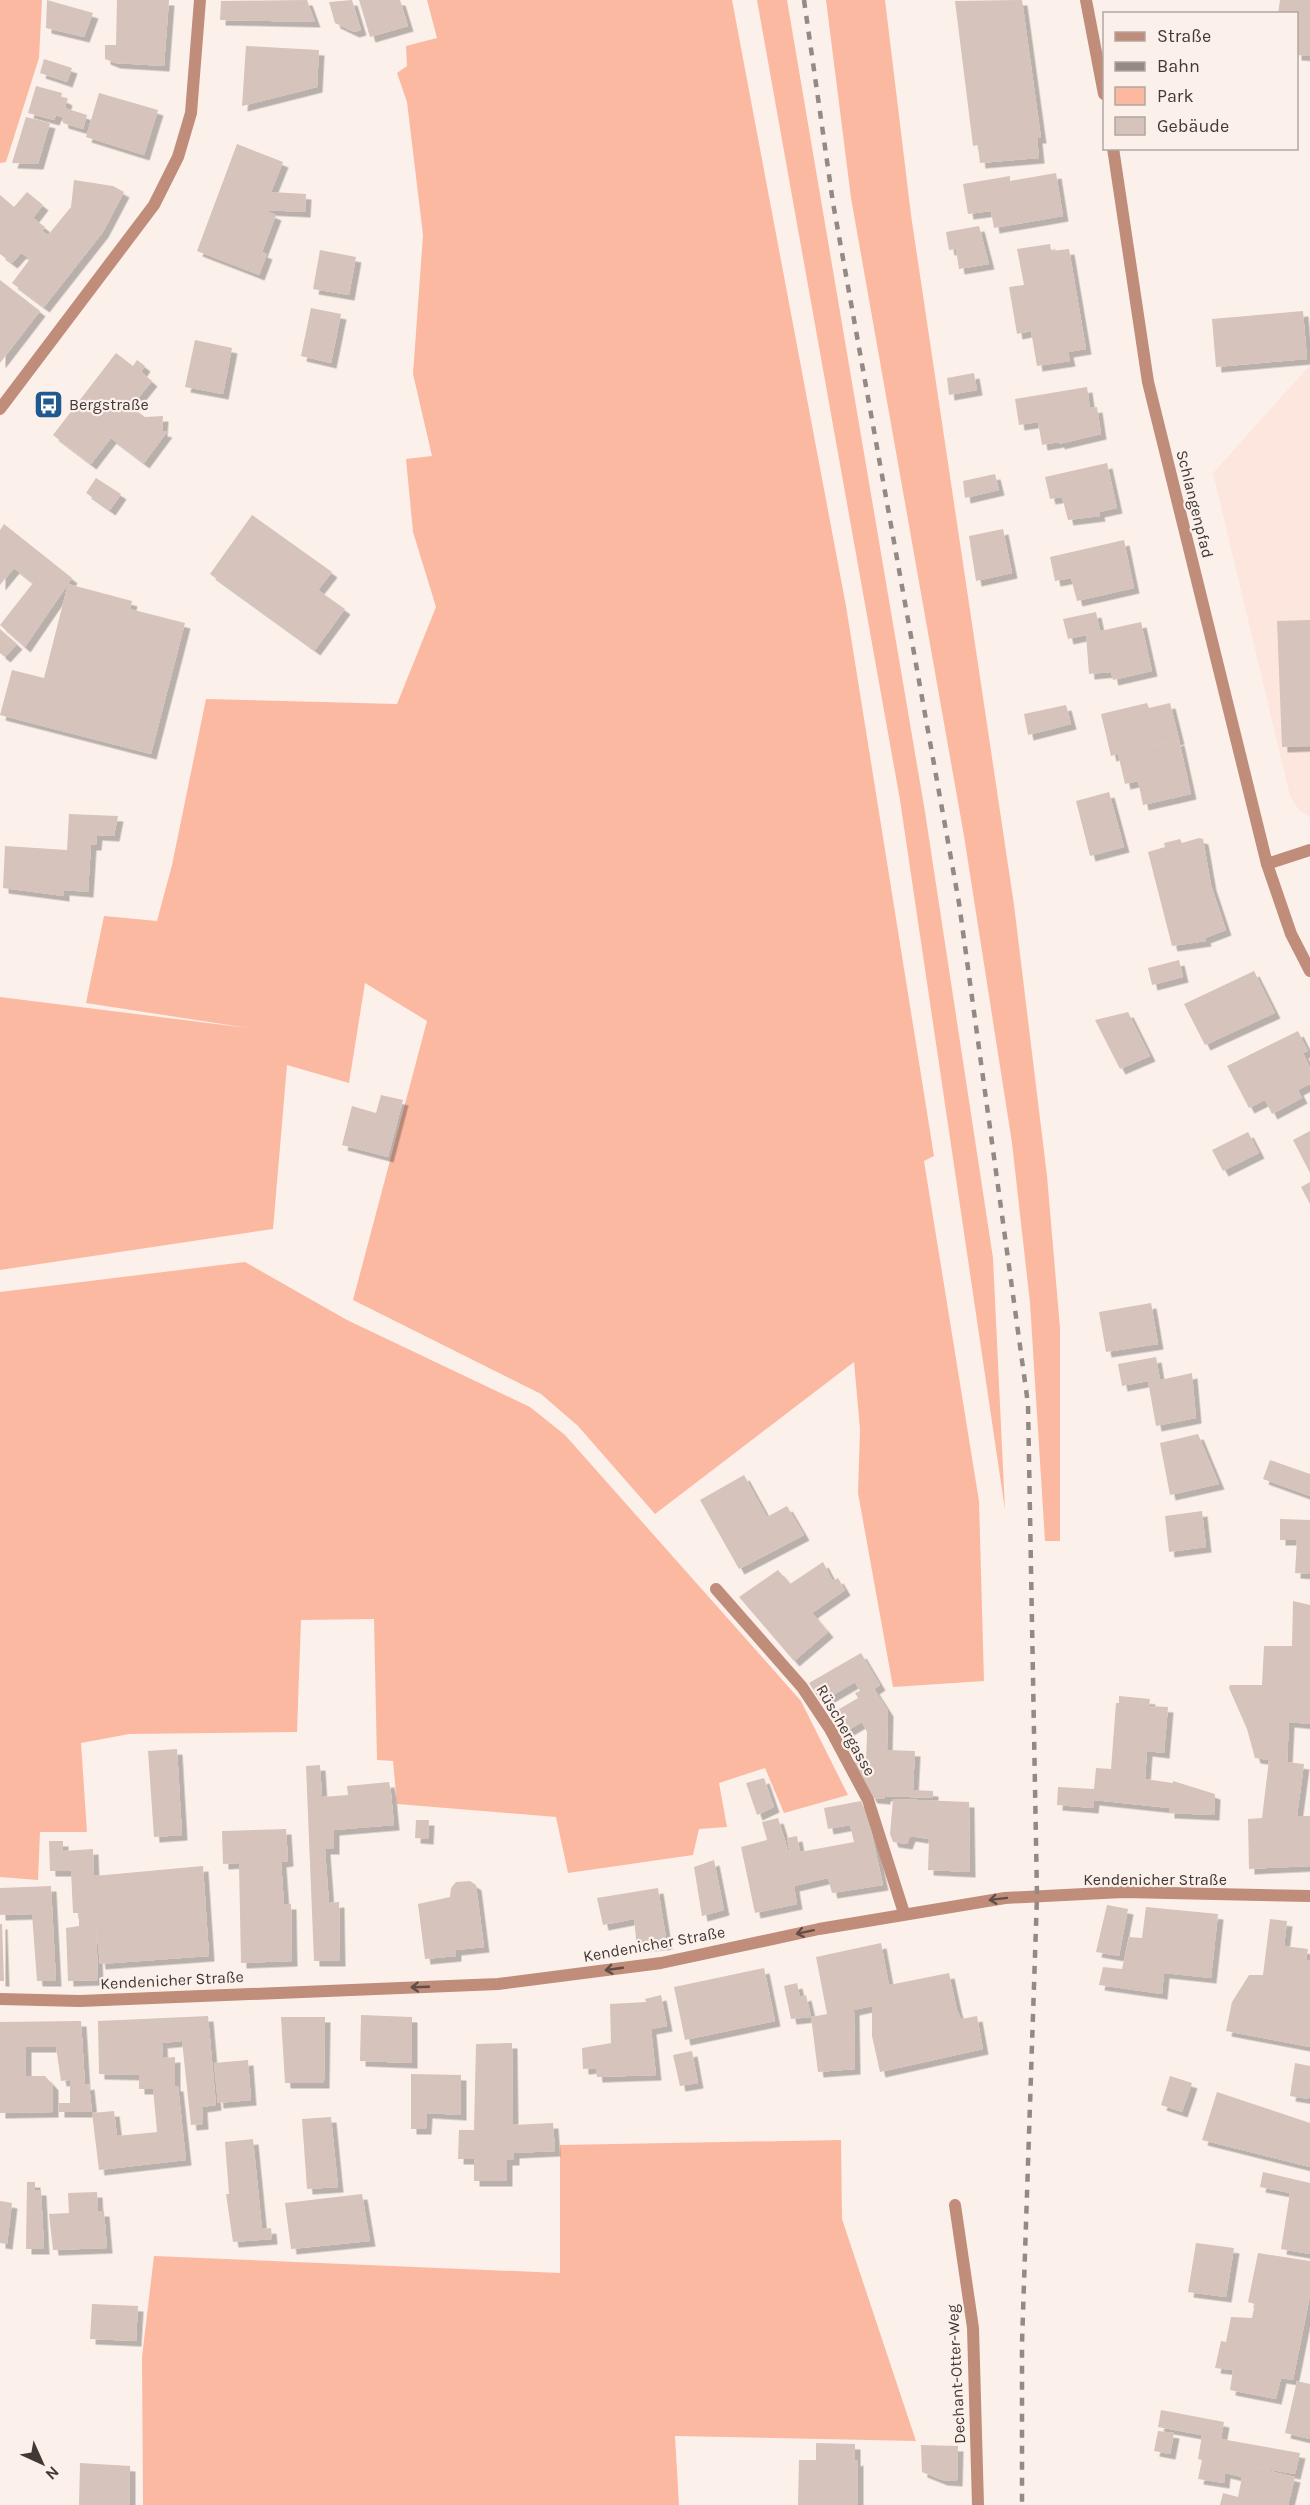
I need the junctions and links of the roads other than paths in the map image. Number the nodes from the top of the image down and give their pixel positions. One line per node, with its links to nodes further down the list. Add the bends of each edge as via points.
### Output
1 (200, 0): 5 (street, via 191,113 178,158 154,205)
2 (1086, 0): 3 (street)
3 (1103, 89)
4 (1113, 150): 7 (street, Schlangenpfad, via 1148,382)
5 (0, 409)
6 (1310, 850): 7 (street)
7 (1267, 864): 8 (street, Schlangenpfad, via 1291,934)
8 (1310, 971)
9 (717, 1589): 11 (street, Rüschergasse, via 802,1687 830,1730 868,1800)
10 (1310, 1896): 11 (street, Kendenicher Straße, one-way to 11, via 1124,1892 1005,1898)
11 (904, 1913): 12 (street, Kendenicher Straße, one-way to 12, via 661,1963 498,1984 80,2001)
12 (0, 1999)
13 (955, 2205): 14 (street, Dechant-Otter-Weg, via 973,2328)
14 (978, 2505)

